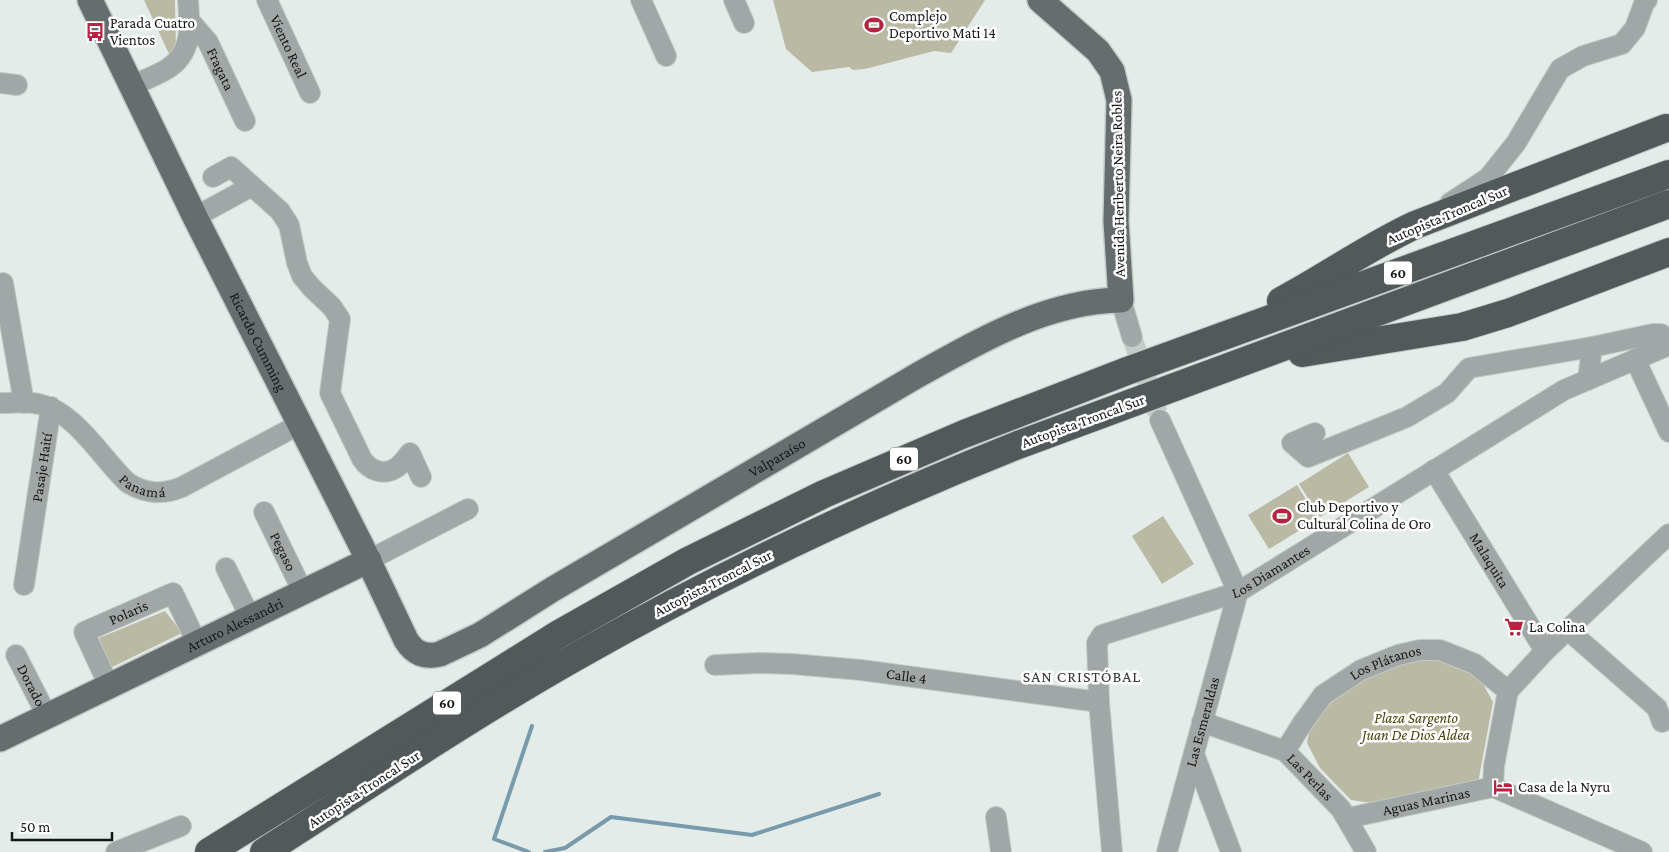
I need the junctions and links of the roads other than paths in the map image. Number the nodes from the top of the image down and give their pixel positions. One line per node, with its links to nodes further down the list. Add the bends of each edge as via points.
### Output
1 (90, 0): 11 (main road, Ricardo Cumming)
2 (188, 0): 8 (street)
3 (267, 0): 12 (street, Viento Real)
4 (641, 0): 10 (street)
5 (734, 0): 9 (street)
6 (1040, 0): 23 (main road, Avenida Heriberto Neira Robles, via 1098,51 1116,80 1119,100 1116,221)
7 (1647, 0): 20 (street, via 1635,28 1622,44 1583,56 1560,69 1516,143 1488,178)
8 (190, 20): 11 (street, via 189,39 180,60); 13 (street, Fragata, via 208,42)
9 (744, 23)
10 (666, 56)
11 (132, 86): 19 (main road, Ricardo Cumming)
12 (310, 93)
13 (245, 122)
14 (1666, 128): 20 (highway, Autopista Troncal Sur / 60)
15 (1669, 174): 28 (highway, Autopista Troncal Sur / 60)
16 (213, 177): 17 (street, via 231,167)
17 (252, 186): 19 (street); 39 (street, via 289,225 302,276 340,319 330,393 366,466 384,472 396,468 410,453)
18 (1669, 204): 29 (highway, Autopista Troncal Sur / 60)
19 (195, 217): 35 (main road, Ricardo Cumming)
20 (1415, 225): 28 (highway, Autopista Troncal Sur / 60, via 1306,288)
21 (1669, 252): 29 (highway, Autopista Troncal Sur / 60, via 1508,313 1462,327 1316,349)
22 (3, 283): 32 (street)
23 (1121, 300): 24 (street, Avenida Heriberto Neira Robles); 51 (main road, Valparaíso, via 1083,303 1052,312 1015,324 976,343 570,579 480,635)
24 (1132, 337)
25 (1669, 344): 26 (street, via 1661,334 1653,334); 27 (street, Los Diamantes)
26 (1592, 347): 30 (street); 37 (street, via 1469,368 1447,393 1407,417 1308,457 1292,443)
27 (1634, 359): 30 (street, Los Diamantes); 36 (street)
28 (1127, 372): 69 (highway, Autopista Troncal Sur / 60, via 893,463 755,526 688,561 559,634)
29 (1193, 379): 70 (highway, Autopista Troncal Sur / 60, via 937,478 721,578 507,697)
30 (1588, 380): 38 (street, Los Diamantes, via 1564,390)
31 (0, 403): 32 (street, Panamá)
32 (24, 403): 33 (street, Panamá)
33 (51, 407): 35 (street, Panamá, via 64,415 128,483 151,492 167,492 182,487); 45 (street, Pasaje Haití)
34 (1160, 420): 47 (street)
35 (300, 424): 43 (main road, Ricardo Cumming)
36 (1669, 432)
37 (1315, 433)
38 (1434, 470): 47 (street, Los Diamantes); 52 (street, Malaquita)
39 (420, 477)
40 (468, 509): 43 (street, Arturo Alessandri)
41 (264, 512): 46 (street, Pegaso)
42 (1665, 545): 49 (street)
43 (368, 560): 46 (main road, Arturo Alessandri); 51 (main road, Ricardo Cumming, via 410,646 427,656)
44 (226, 568): 48 (street)
45 (24, 585)
46 (303, 592): 48 (main road, Arturo Alessandri)
47 (1238, 592): 57 (street, Los Diamantes, via 1102,635 1098,643); 59 (street, Las Esmeraldas)
48 (250, 618): 50 (main road, Arturo Alessandri)
49 (1568, 630): 52 (street); 60 (street, via 1657,708)
50 (197, 643): 55 (main road, Arturo Alessandri); 55 (street, Polaris, via 173,593 84,632)
51 (447, 651)
52 (1545, 651): 56 (street)
53 (16, 655): 58 (street, Dorado)
54 (715, 665): 57 (street, Calle 4, via 792,664 861,670)
55 (109, 686): 58 (main road, Arturo Alessandri)
56 (1508, 691): 62 (street, Los Plátanos, via 1475,664 1440,650 1398,655 1361,670 1323,695); 64 (street)
57 (1098, 702): 72 (street, Los Diamantes)
58 (47, 716): 61 (main road, Arturo Alessandri)
59 (1202, 722): 62 (street, Las Perlas); 63 (street, Las Esmeraldas)
60 (1662, 722)
61 (0, 739)
62 (1285, 751): 66 (street, Las Perlas)
63 (1194, 754): 73 (street, Las Esmeraldas); 74 (street)
64 (1493, 787): 66 (street, Aguas Marinas); 76 (street)
65 (996, 817): 71 (street)
66 (1348, 818): 75 (street, Las Perlas)
67 (181, 826): 68 (street)
68 (116, 852)
69 (209, 852)
70 (264, 852)
71 (1001, 852)
72 (1112, 852)
73 (1167, 852)
74 (1230, 852)
75 (1366, 852)
76 (1642, 852)

